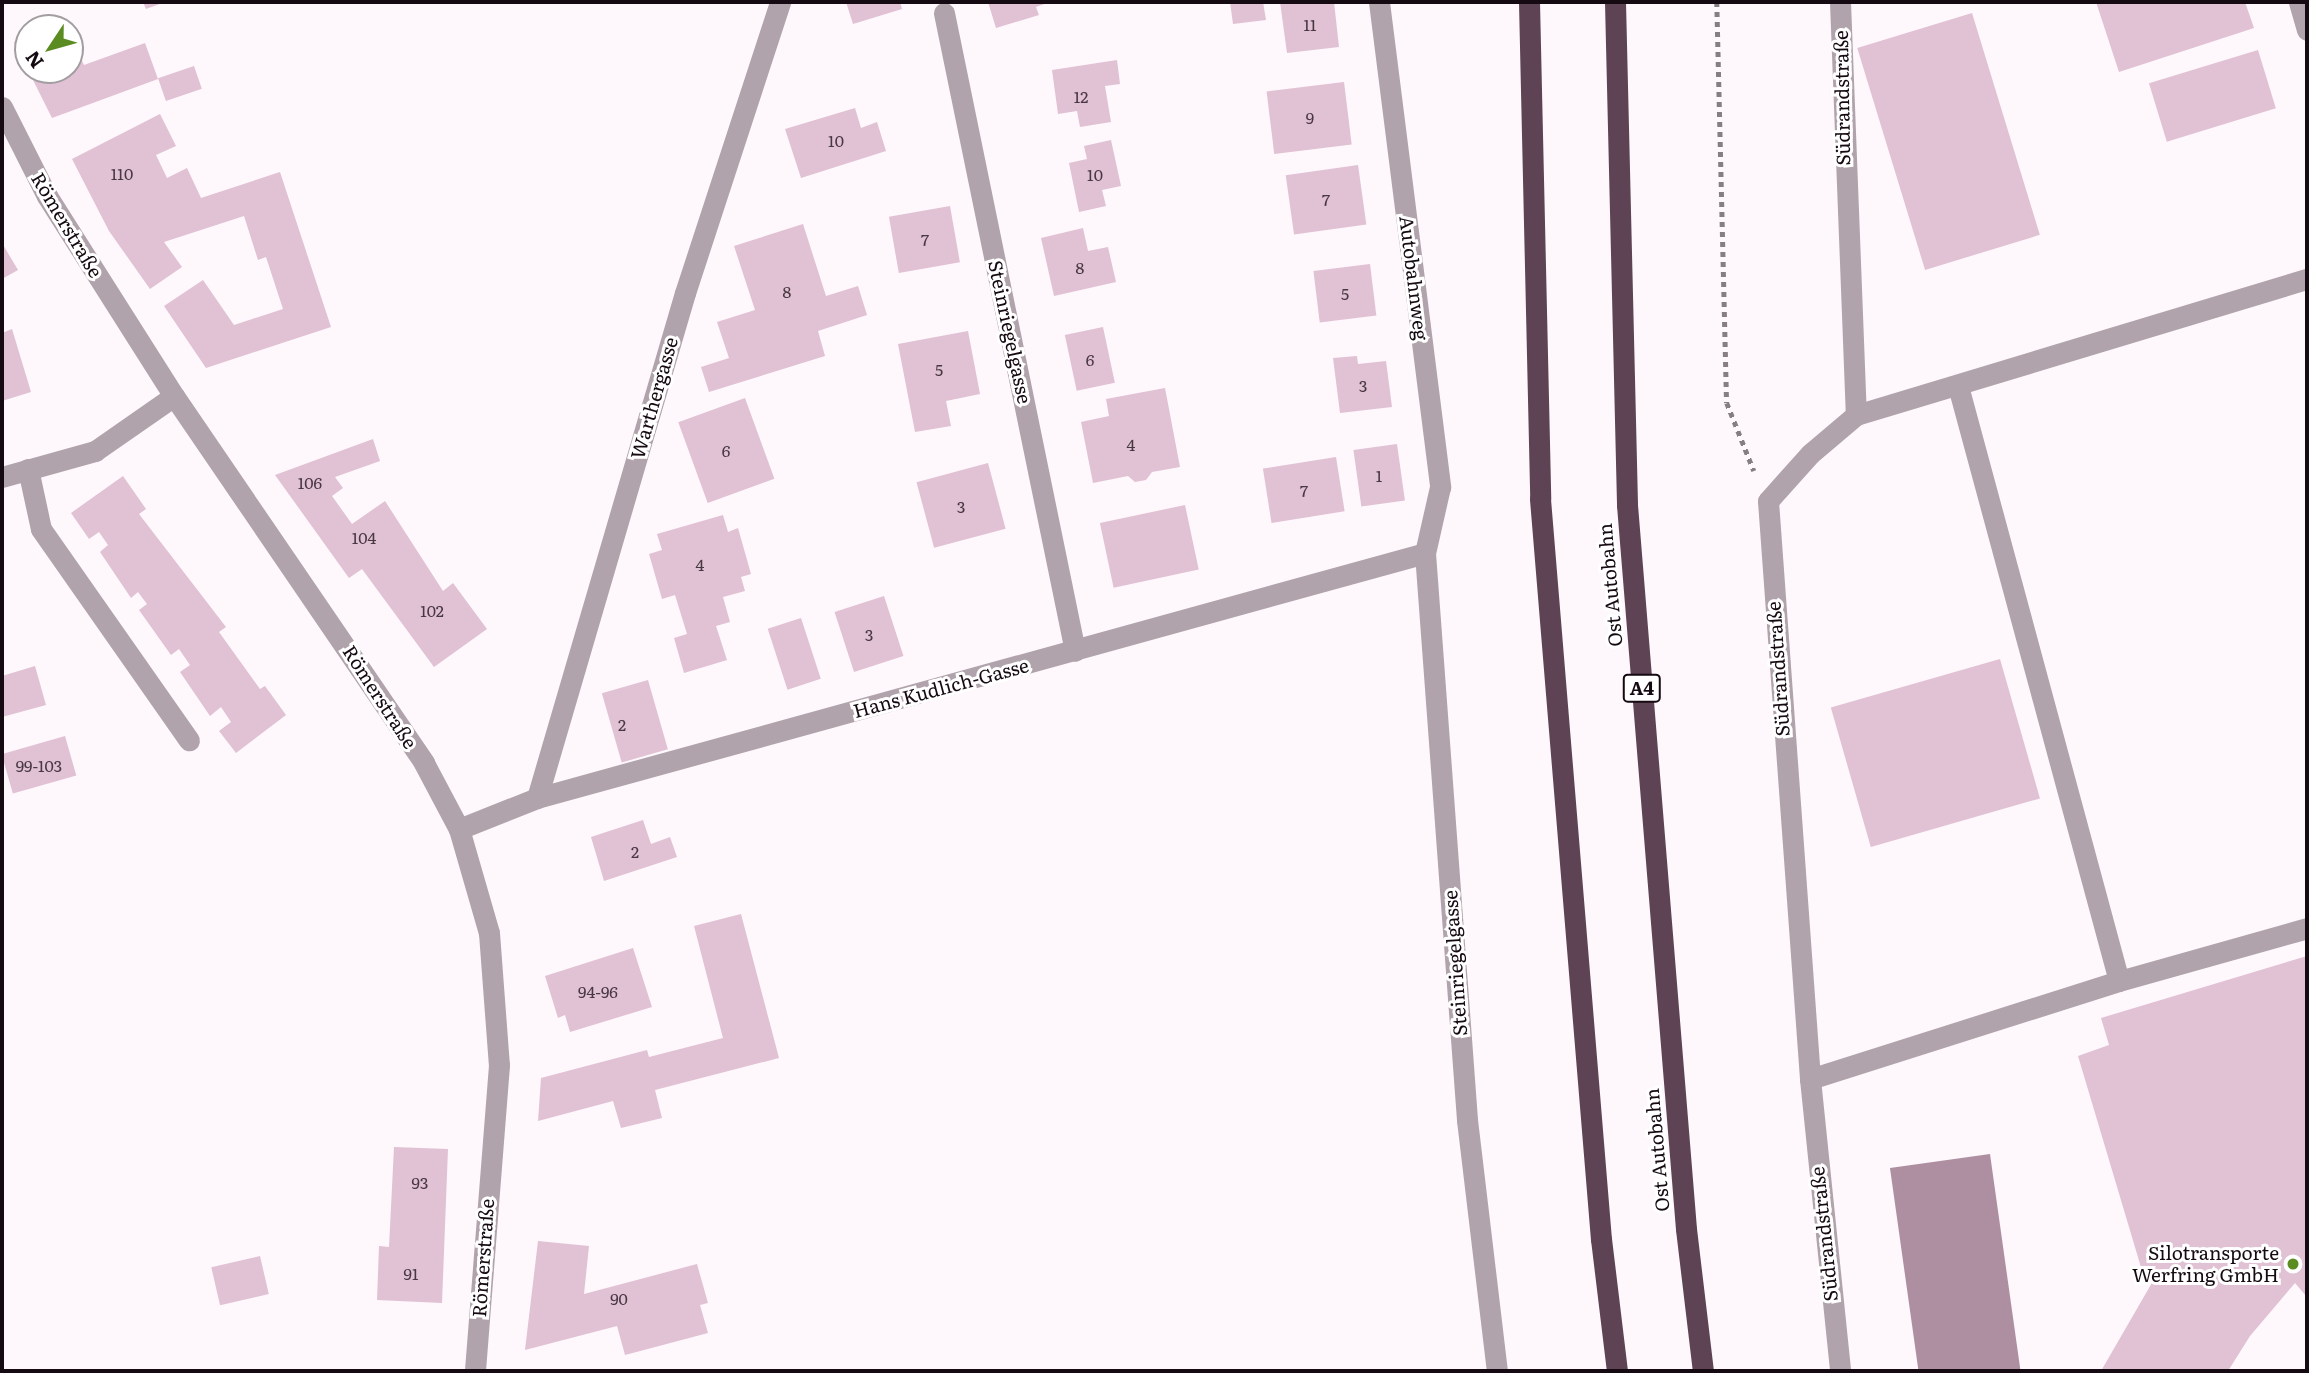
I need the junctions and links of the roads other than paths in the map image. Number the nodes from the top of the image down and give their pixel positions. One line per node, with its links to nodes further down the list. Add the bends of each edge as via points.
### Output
1 (780, 2): 19 (street, Warthergasse, via 685,293)
2 (1379, 2): 16 (street, Autobahnweg, via 1440,487)
3 (1529, 2): 26 (highway, via 1540,499 1600,1225)
4 (1615, 2): 27 (highway, Ost Autobahn / A4, via 1627,505 1686,1229)
5 (1840, 2): 13 (street, Südrandstraße)
6 (2299, 2): 8 (street)
7 (944, 13): 17 (street, Steinriegelgasse)
8 (2307, 30)
9 (2, 107): 12 (street, Römerstraße, via 47,196)
10 (2307, 279): 11 (street)
11 (1958, 386): 13 (street); 22 (street)
12 (174, 396): 14 (street, via 95,451); 20 (street, Römerstraße, via 333,625 424,763)
13 (1856, 415): 23 (street, Südrandstraße, via 1810,454 1768,501)
14 (28, 470): 15 (street); 18 (street, via 41,529)
15 (2, 477)
16 (1425, 553): 17 (street, Hans Kudlich-Gasse); 25 (street, Steinriegelgasse, via 1467,1120)
17 (1075, 651): 19 (street, Hans Kudlich-Gasse)
18 (189, 740)
19 (537, 798): 20 (street, Hans Kudlich-Gasse)
20 (459, 828): 24 (street, Römerstraße, via 489,933 499,1065)
21 (2307, 928): 22 (street)
22 (2119, 981): 23 (street)
23 (1810, 1079): 28 (street, Südrandstraße)
24 (475, 1371)
25 (1497, 1371)
26 (1617, 1371)
27 (1703, 1371)
28 (1840, 1371)

